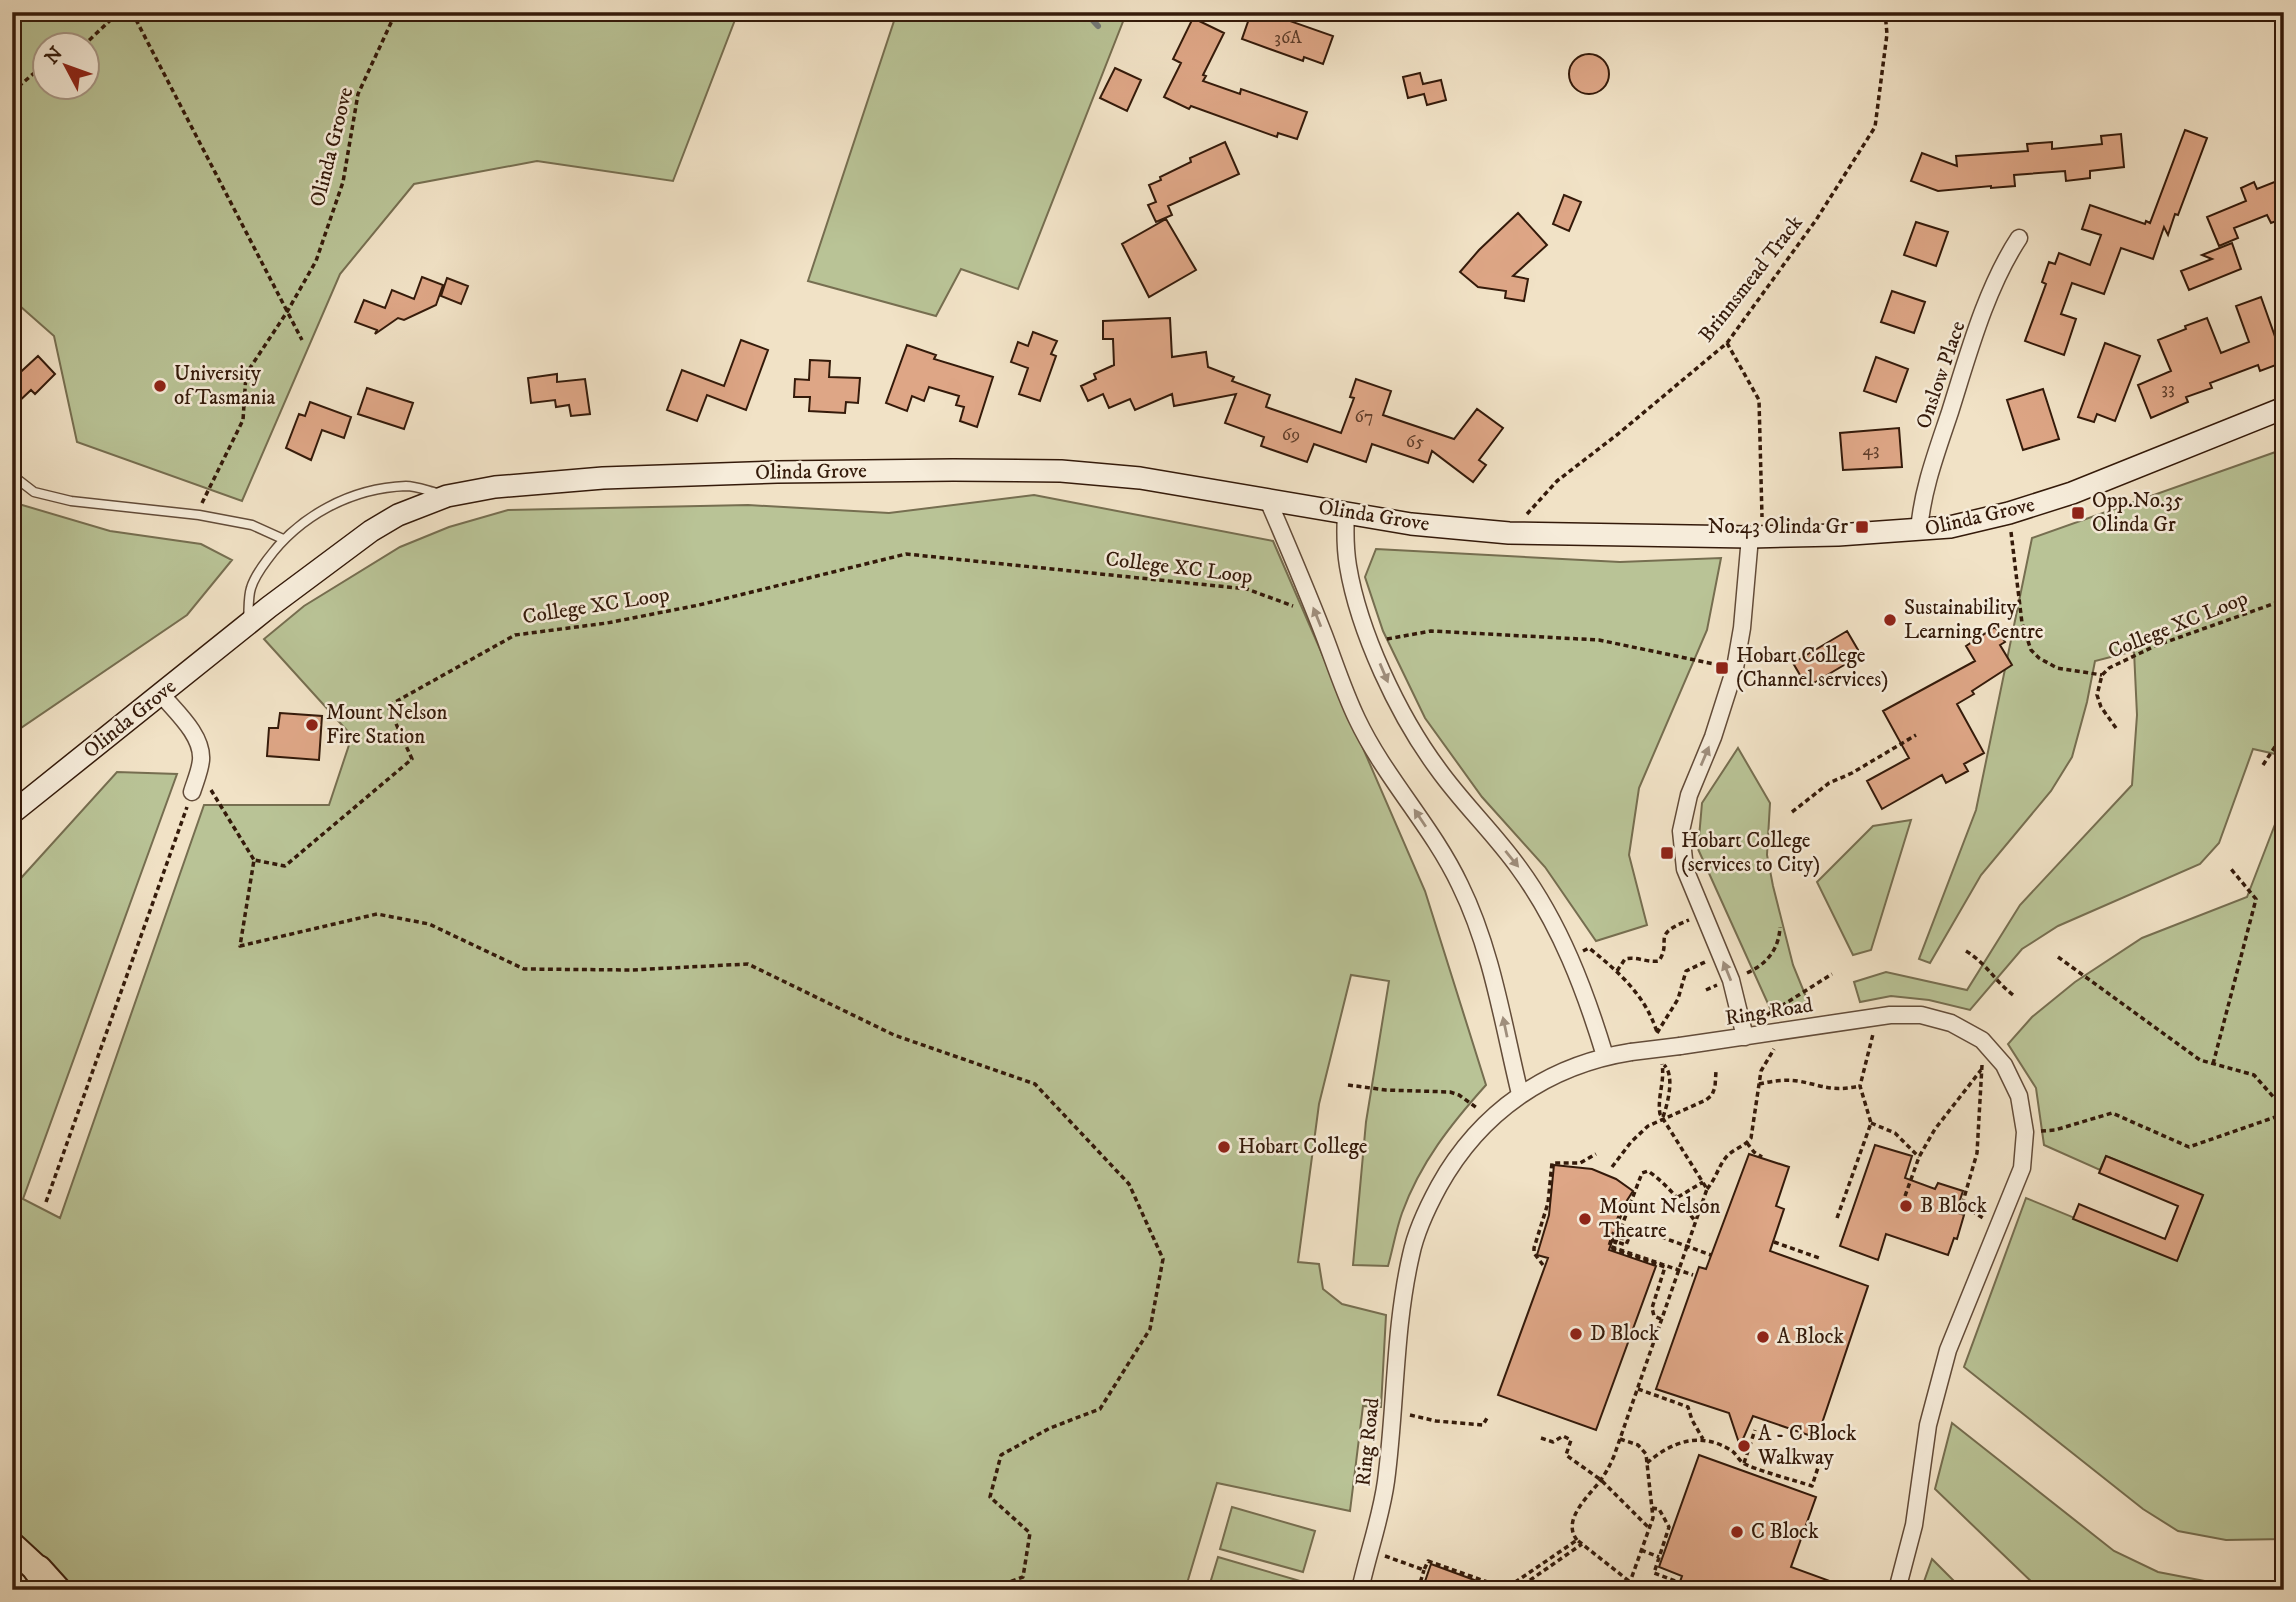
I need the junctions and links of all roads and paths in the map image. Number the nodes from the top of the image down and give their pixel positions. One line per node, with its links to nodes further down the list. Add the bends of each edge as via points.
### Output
1 (119, 12): 5 (path)
2 (132, 12): 9 (path)
3 (396, 12): 9 (path, Olinda Groove, via 358,94 343,181 316,261)
4 (1885, 12): 11 (path, Brinnsmead Track, via 1887,34 1875,127 1816,220)
5 (98, 32)
6 (32, 75): 7 (path)
7 (12, 92)
8 (2019, 238): 19 (street, Onslow Place, via 1995,281 1959,383 1921,502)
9 (287, 312): 10 (path); 18 (path, Olinda Groove, via 246,374 243,420)
10 (302, 340)
11 (1727, 343): 20 (path, Brinnsmead Track, via 1557,481); 21 (path, via 1759,400)
12 (2284, 408): 17 (main road, Olinda Grove, via 2072,493)
13 (12, 475): 18 (lane, via 34,492 71,501)
14 (447, 496): 15 (main road, Olinda Grove, via 531,482 603,478 1025,470 1140,478); 22 (lane, Olinda Grove, via 407,486 358,494 307,518); 25 (main road, Olinda Grove, via 371,531)
15 (1267, 498): 16 (main road, Olinda Grove); 24 (street)
16 (1346, 513): 20 (main road, Olinda Grove); 26 (street, via 1348,568)
17 (2009, 513): 19 (main road, Olinda Grove); 28 (path, via 2022,623 2031,650 2057,668)
18 (199, 515): 22 (lane, via 252,525)
19 (1919, 531): 21 (main road, Olinda Grove)
20 (1509, 533): 21 (main road, Olinda Grove)
21 (1756, 537): 27 (street)
22 (283, 539): 25 (lane, Olinda Grove, via 250,588)
23 (2284, 600): 28 (path, College XC Loop, via 2155,646 2118,662)
24 (1316, 614): 38 (path, College XC Loop, via 1247,589 906,554 699,605 515,635 388,706 412,759 285,866); 66 (street, one-way to 24, via 1474,914 1440,848 1372,749 1342,688)
25 (247, 625): 29 (main road, Olinda Grove)
26 (1370, 642): 27 (path, via 1431,631 1599,640); 43 (street, one-way to 43, via 1419,741 1520,868)
27 (1735, 668): 40 (street, one-way to 27, via 1685,869 1681,831 1689,794)
28 (2102, 675): 30 (path, College XC Loop, via 2097,695)
29 (161, 694): 34 (street, via 197,741); 37 (main road, Olinda Grove)
30 (2116, 727)
31 (2284, 733): 33 (path)
32 (1916, 735): 36 (path, via 1829,783)
33 (2263, 765)
34 (199, 771): 35 (street); 38 (path)
35 (192, 792): 81 (path)
36 (1791, 812)
37 (12, 813)
38 (254, 860): 120 (path, via 240,946 377,915 429,923 524,969 748,964 894,1035 1035,1084 1129,1184 1163,1259 1150,1329 1100,1409 1001,1455 990,1497 1030,1533 1023,1577)
39 (2231, 869): 59 (path, via 2256,899)
40 (1704, 915): 44 (street); 46 (path, via 1667,931 1659,961 1625,959)
41 (1780, 927): 48 (path, via 1780,941 1766,962)
42 (1966, 951): 50 (path, via 1983,962 1996,982)
43 (1570, 956): 46 (path, via 1589,948); 57 (street)
44 (1721, 956): 48 (street, one-way to 44); 51 (path, via 1686,971 1678,999)
45 (2058, 957): 59 (path, via 2200,1060)
46 (1617, 971): 53 (path, via 1638,994)
47 (1832, 974): 55 (path, via 1767,1015)
48 (1731, 980): 49 (path); 54 (street)
49 (1706, 990)
50 (2013, 995)
51 (1667, 1016)
52 (1878, 1017): 55 (street, Ring Road); 56 (street, Ring Road, via 1920,1015 1951,1023); 65 (path)
53 (1657, 1032)
54 (1745, 1037): 55 (street, Ring Road); 57 (street, Ring Road, bridge)
55 (1773, 1040): 63 (path)
56 (1987, 1046): 60 (path); 71 (street, Ring Road, via 2004,1065 2020,1096)
57 (1605, 1056): 66 (street, Ring Road)
58 (1662, 1063): 68 (path, via 1671,1077)
59 (2213, 1064): 67 (path, via 2254,1075)
60 (1981, 1070): 75 (path); 85 (path, via 1977,1153 1962,1205)
61 (1664, 1071): 68 (path, via 1659,1102)
62 (1716, 1071): 68 (path, via 1712,1095)
63 (1759, 1084): 65 (path, via 1786,1080 1828,1089); 72 (path)
64 (1348, 1085): 69 (path, via 1450,1092)
65 (1860, 1086): 70 (path)
66 (1520, 1094): 69 (street, Ring Road)
67 (2284, 1111): 71 (path, via 2189,1147 2112,1113 2055,1130)
68 (1663, 1119): 76 (path, via 1639,1133); 77 (path)
69 (1489, 1120): 99 (street, Ring Road, via 1448,1171 1427,1209 1411,1253)
70 (1871, 1123): 75 (path, via 1895,1133); 83 (path)
71 (2025, 1132): 85 (street, Ring Road, via 2022,1168)
72 (1747, 1143): 74 (path); 78 (path, via 1727,1156)
73 (1595, 1154): 93 (path, via 1580,1163 1552,1163 1548,1203 1534,1248)
74 (1762, 1157)
75 (1919, 1157): 79 (path)
76 (1612, 1167)
77 (1703, 1182): 78 (path); 80 (path)
78 (1707, 1189): 84 (path)
79 (1905, 1196)
80 (1677, 1198): 84 (path); 87 (path, via 1650,1172 1643,1173)
81 (46, 1202)
82 (1619, 1216): 88 (path, bridge)
83 (1837, 1218)
84 (1695, 1222): 90 (path)
85 (1998, 1226): 126 (street, Ring Road, via 1948,1350 1928,1425 1914,1525)
86 (1653, 1234): 90 (path)
87 (1618, 1237): 88 (path, bridge, via 1628,1240 1626,1245); 94 (path, via 1613,1250)
88 (1611, 1240): 96 (path, bridge, via 1609,1246)
89 (1774, 1242): 92 (path)
90 (1686, 1246): 91 (path); 95 (path)
91 (1710, 1255)
92 (1822, 1259)
93 (1543, 1265)
94 (1665, 1267): 95 (path); 97 (path, via 1652,1308 1654,1316)
95 (1677, 1271): 97 (path)
96 (1693, 1275)
97 (1661, 1319): 98 (path)
98 (1637, 1389): 103 (path); 104 (path, via 1688,1407)
99 (1393, 1411): 100 (path, via 1483,1425); 115 (street, Ring Road, via 1386,1483)
100 (1487, 1418)
101 (1755, 1430): 107 (path)
102 (1541, 1438): 108 (path, via 1571,1440 1566,1455)
103 (1620, 1439): 106 (path, via 1643,1448); 108 (path)
104 (1703, 1439): 106 (path, via 1685,1440 1661,1450); 107 (path, via 1735,1452)
105 (1823, 1452): 107 (path, via 1812,1486)
106 (1647, 1463): 109 (path)
107 (1744, 1463)
108 (1601, 1480): 110 (path); 111 (path, via 1574,1517 1572,1530)
109 (1651, 1508): 110 (path); 116 (path, via 1660,1509 1669,1527)
110 (1649, 1528): 114 (path)
111 (1577, 1540): 112 (path); 123 (path, via 1514,1583)
112 (1581, 1544): 119 (path); 123 (path)
113 (12, 1546): 118 (highway)
114 (1641, 1550): 116 (path); 119 (path)
115 (1370, 1551): 117 (path); 121 (street, Ring Road)
116 (1659, 1557): 125 (path, via 1654,1573 1675,1581)
117 (1424, 1570): 122 (path); 123 (path, via 1428,1561)
118 (47, 1580)
119 (1632, 1586): 124 (path)
120 (987, 1590)
121 (1360, 1590)
122 (1418, 1590)
123 (1513, 1590)
124 (1640, 1590)
125 (1672, 1590)
126 (1897, 1590)

